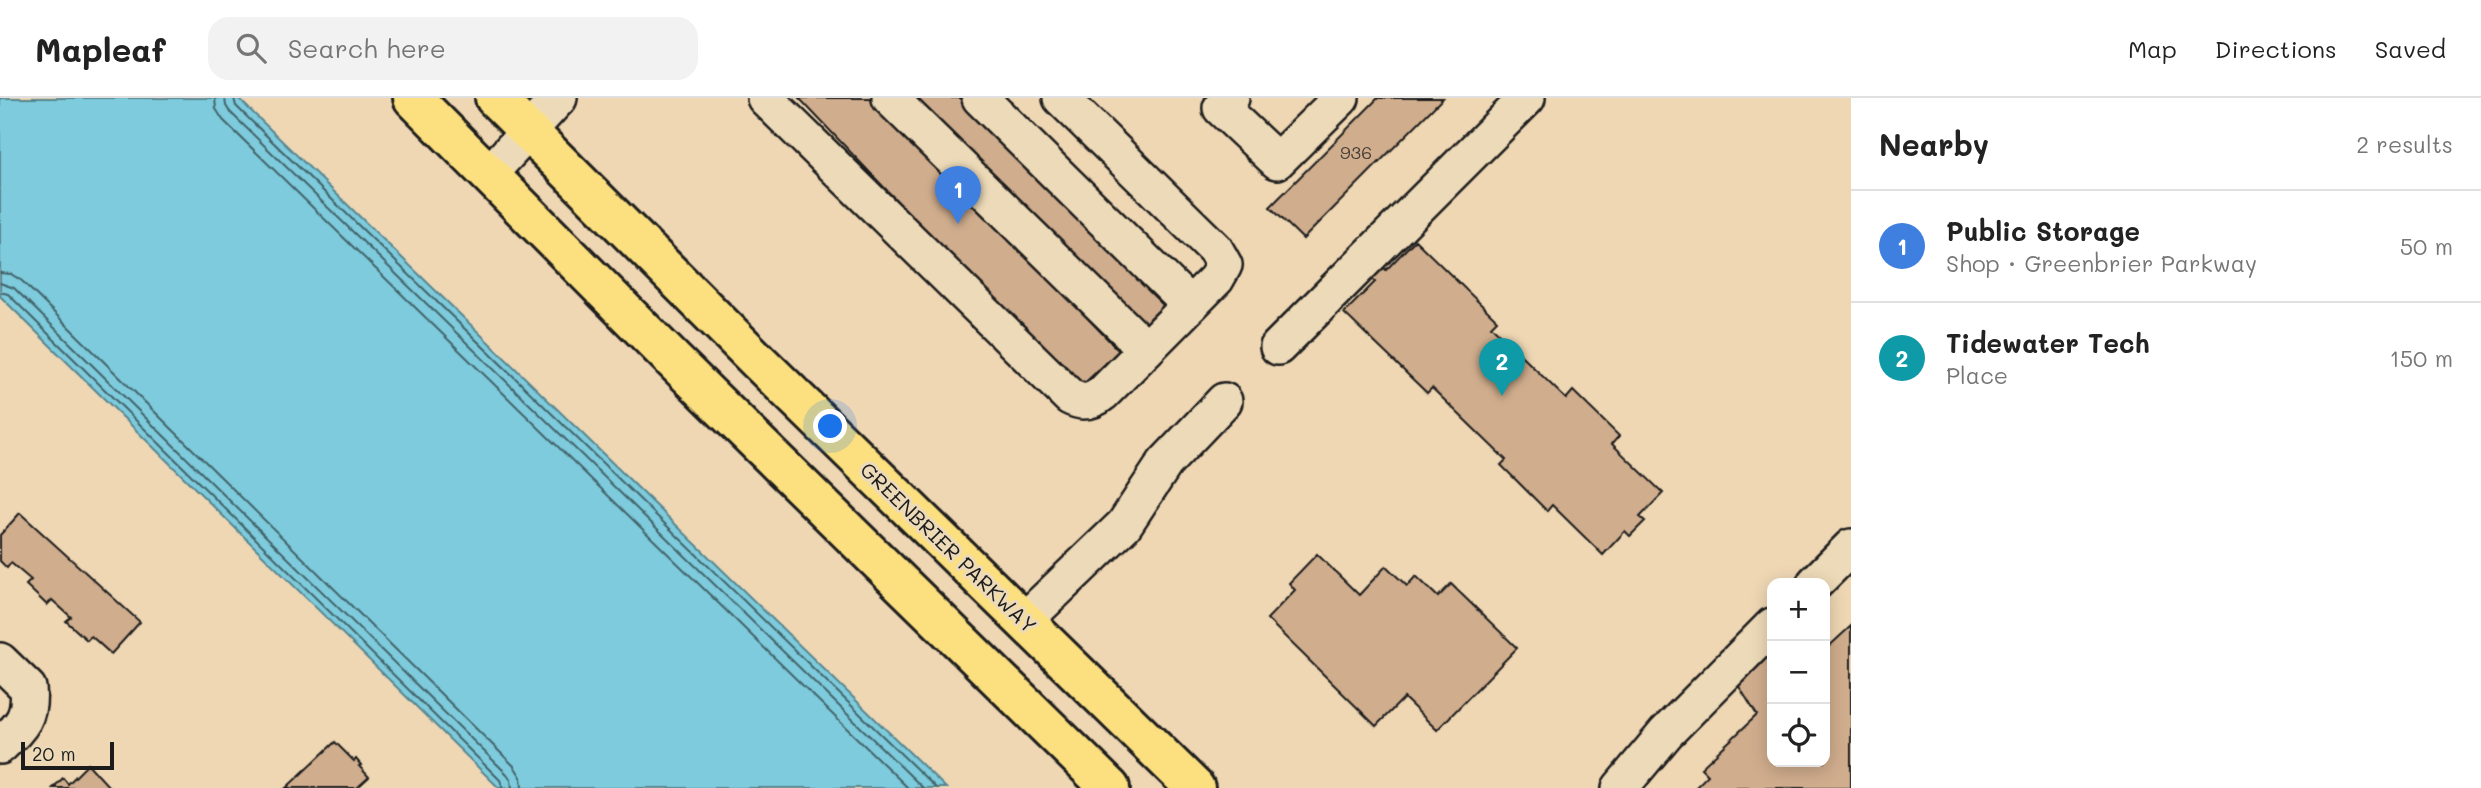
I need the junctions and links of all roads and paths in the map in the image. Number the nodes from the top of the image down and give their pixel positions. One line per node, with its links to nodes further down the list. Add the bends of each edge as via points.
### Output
1 (413, 98): 12 (main road)
2 (495, 98): 11 (main road, GREENBRIER PARKWAY)
3 (559, 98): 11 (street)
4 (765, 98): 15 (street, via 1070,397 1087,402 1095,399)
5 (890, 98): 15 (street)
6 (980, 98): 13 (street)
7 (1061, 98): 13 (street, via 1222,258 1221,272)
8 (1231, 98): 9 (street, via 1221,108 1277,161)
9 (1341, 98)
10 (1527, 98): 14 (street)
11 (528, 131): 12 (street); 19 (main road, GREENBRIER PARKWAY)
12 (489, 174): 23 (main road)
13 (1190, 305): 15 (street)
14 (1278, 347)
15 (1146, 349)
16 (1224, 401): 19 (street, via 1165,463 1124,525)
17 (1851, 547): 18 (street)
18 (1820, 578)
19 (1024, 620): 24 (main road, GREENBRIER PARKWAY)
20 (1767, 631): 25 (street, via 1666,733)
21 (0, 661): 22 (street, via 28,688 29,702 18,729)
22 (0, 746)
23 (1110, 788)
24 (1195, 788)
25 (1620, 788)

